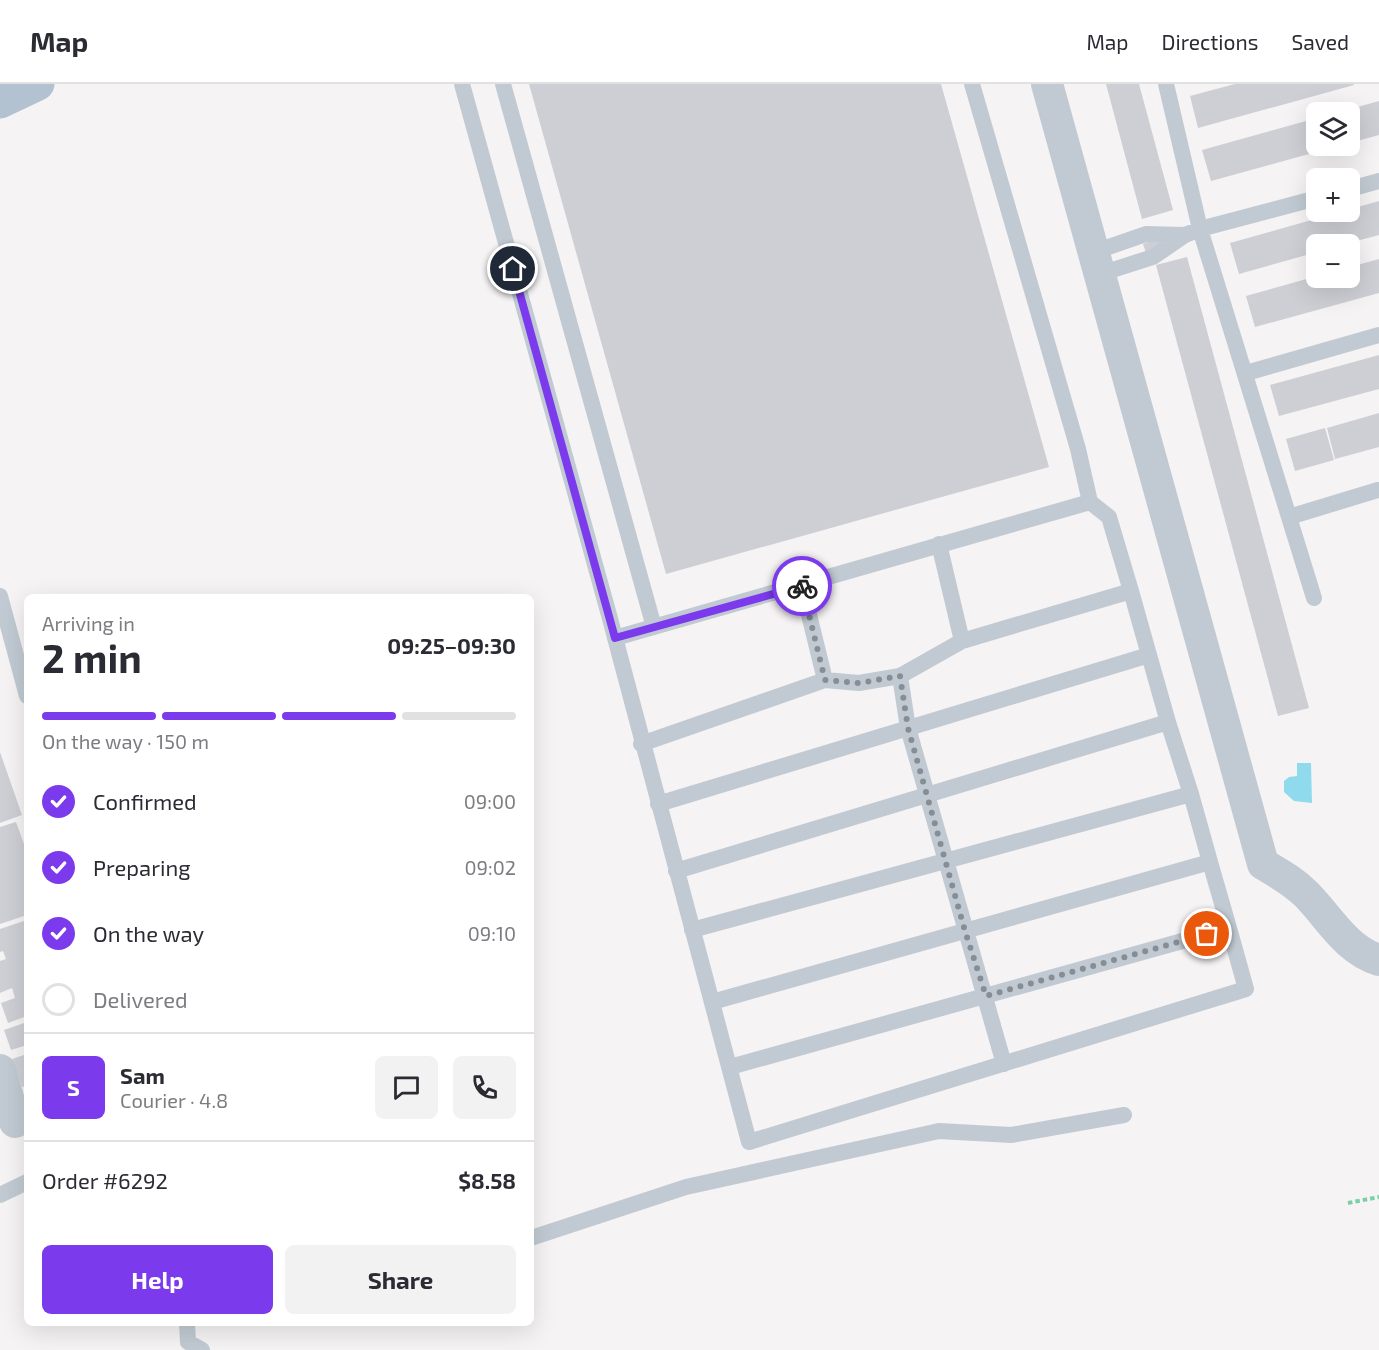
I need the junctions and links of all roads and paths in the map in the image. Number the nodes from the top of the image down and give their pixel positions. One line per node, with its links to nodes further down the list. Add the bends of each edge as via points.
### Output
1 (38, 84): 7 (main road)
2 (462, 84): 24 (lane)
3 (502, 84): 23 (lane)
4 (972, 84): 16 (lane)
5 (1047, 84): 12 (street)
6 (1166, 84): 11 (lane)
7 (0, 102)
8 (1379, 181): 9 (lane)
9 (1360, 186)
10 (1306, 201): 11 (lane)
11 (1192, 232): 12 (lane, via 1153,257); 12 (lane, via 1146,234); 14 (lane)
12 (1097, 263): 42 (street, via 1263,864 1306,894 1352,945)
13 (1379, 335): 14 (lane)
14 (1246, 373): 17 (lane)
15 (1378, 490): 17 (lane)
16 (1090, 502): 18 (lane); 20 (lane, via 1109,517)
17 (1289, 517): 22 (lane)
18 (939, 544): 19 (lane); 25 (lane)
19 (802, 586): 23 (lane); 28 (lane)
20 (1131, 591): 25 (lane); 26 (lane)
21 (0, 596): 29 (lane)
22 (1314, 598)
23 (654, 627): 24 (lane)
24 (615, 638): 32 (lane)
25 (962, 641): 27 (lane)
26 (1149, 655): 30 (lane); 31 (lane)
27 (900, 676): 28 (lane, via 859,683); 31 (lane)
28 (825, 680): 32 (lane)
29 (24, 685)
30 (1168, 722): 33 (lane); 34 (lane)
31 (908, 728): 34 (lane); 35 (lane)
32 (641, 744): 35 (lane)
33 (1191, 794): 36 (lane); 37 (lane)
34 (927, 795): 36 (lane); 38 (lane)
35 (658, 804): 38 (lane)
36 (946, 861): 40 (lane); 41 (lane)
37 (1210, 862): 39 (lane); 41 (lane)
38 (676, 871): 40 (lane)
39 (1229, 928): 43 (lane); 45 (lane, via 1246,989)
40 (692, 930): 44 (lane)
41 (965, 931): 43 (lane); 44 (lane)
42 (1379, 960)
43 (986, 996): 45 (lane); 46 (lane)
44 (712, 1002): 46 (lane)
45 (1004, 1064): 46 (lane, via 749,1142)
46 (730, 1067)
47 (0, 1070): 49 (street)
48 (1124, 1115): 54 (lane, via 1011,1135 939,1131 918,1135 686,1187)
49 (15, 1122)
50 (24, 1183): 51 (lane)
51 (0, 1195)
52 (1379, 1197): 53 (path)
53 (1348, 1203)
54 (534, 1237)
55 (187, 1326): 56 (lane, via 188,1342)
56 (202, 1350)

